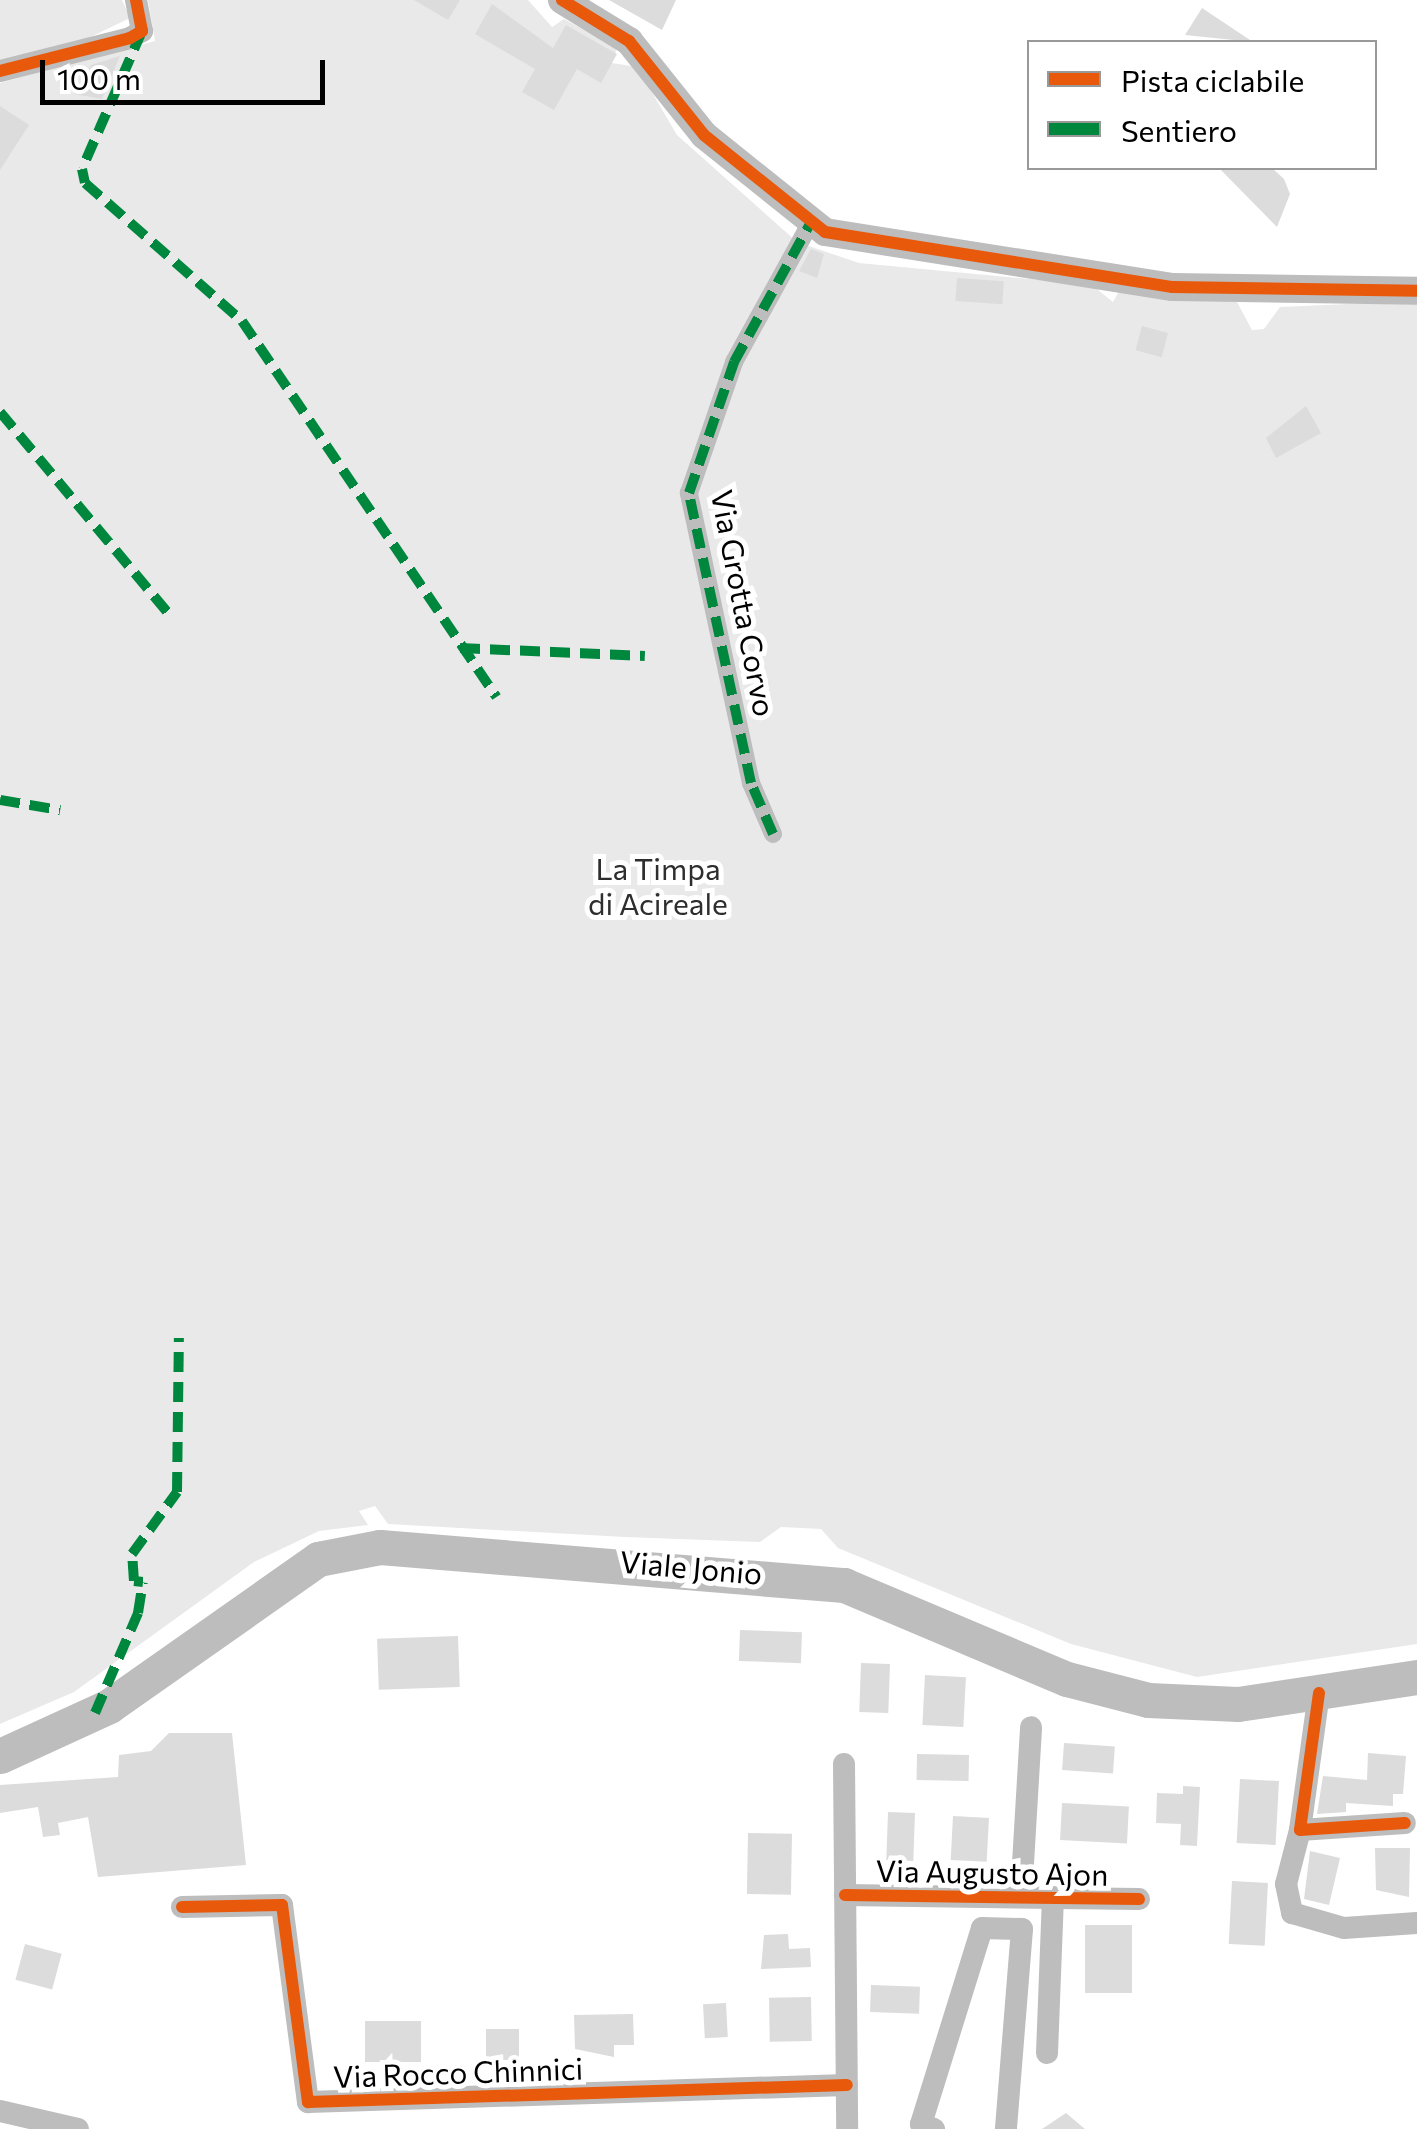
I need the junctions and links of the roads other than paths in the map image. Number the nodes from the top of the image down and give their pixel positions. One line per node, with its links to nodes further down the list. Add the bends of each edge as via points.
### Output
1 (136, 0): 3 (street, via 142,30 130,38)
2 (562, 0): 4 (street, via 630,41 704,135)
3 (0, 70)
4 (810, 224): 5 (street, via 1173,287); 6 (street, Via Grotta Corvo, via 734,362 689,493 751,783)
5 (1417, 291)
6 (773, 834)
7 (1417, 1678): 8 (main road, Viale Jonio)
8 (1319, 1693): 10 (main road, Viale Jonio, via 1194,1704 1104,1691 895,1604 802,1577 380,1547 318,1559 109,1706); 13 (street)
9 (1032, 1727): 15 (street)
10 (0, 1756)
11 (844, 1764): 14 (street)
12 (1405, 1823): 13 (street)
13 (1300, 1830): 19 (street, via 1286,1884 1292,1913 1344,1928)
14 (845, 1895): 15 (street, Via Augusto Ajon); 21 (street)
15 (1021, 1897): 16 (street, Via Augusto Ajon)
16 (1053, 1898): 17 (street, Via Augusto Ajon); 20 (street)
17 (1139, 1898)
18 (182, 1907): 21 (street, Via Rocco Chinnici, via 282,1905 308,2102)
19 (1417, 1923)
20 (1047, 2053)
21 (846, 2085): 24 (street)
22 (0, 2111): 23 (street)
23 (78, 2129)
24 (847, 2129)
25 (934, 2129): 26 (street, via 922,2124 982,1928 1022,1930)
26 (1006, 2129)

